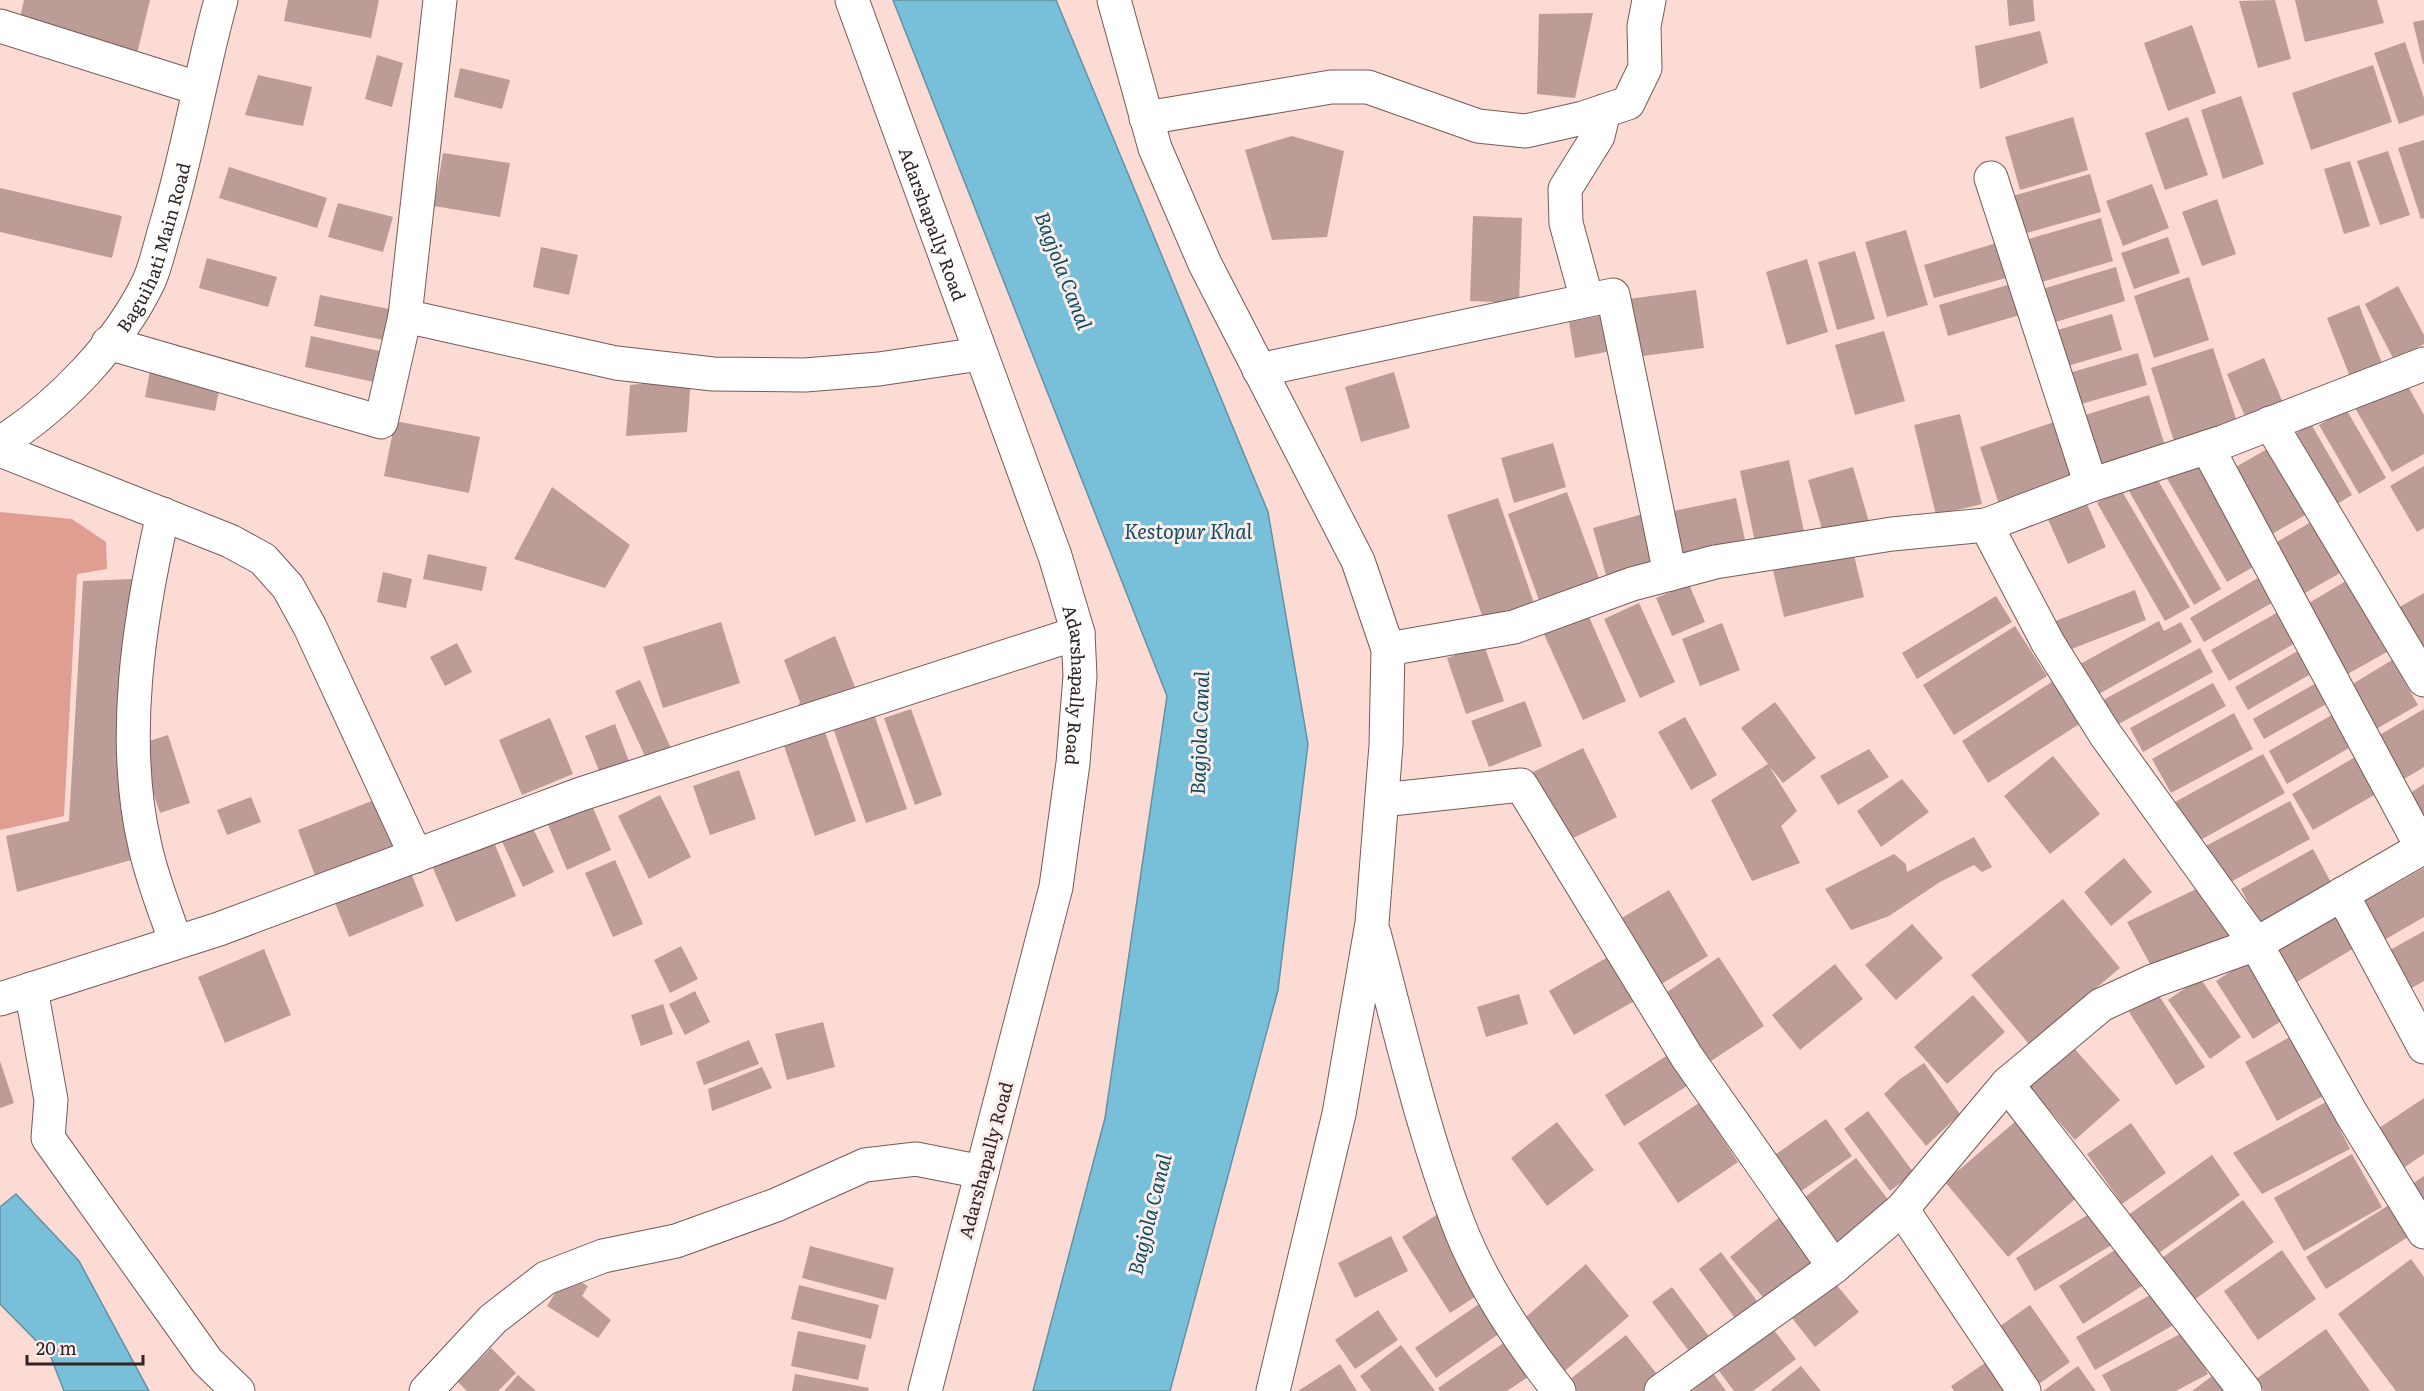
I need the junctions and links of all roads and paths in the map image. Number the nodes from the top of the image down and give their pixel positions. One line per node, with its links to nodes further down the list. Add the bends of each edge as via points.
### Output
1 (221, 0): 7 (street, Baguihati Main Road)
2 (440, 0): 12 (street)
3 (852, 0): 14 (street, Adarshapally Road)
4 (1114, 0): 9 (street)
5 (1649, 0): 8 (street, via 1644,26 1645,68 1628,103)
6 (0, 26): 7 (street)
7 (197, 88): 13 (street, Baguihati Main Road, via 177,188 149,280 124,324)
8 (1604, 111): 9 (street, via 1526,131 1478,126 1368,87 1341,87); 11 (street, via 1598,136 1565,189 1566,222)
9 (1146, 118): 15 (street, via 1205,264)
10 (1991, 178): 21 (street)
11 (1587, 300): 15 (street); 24 (street, via 1613,295)
12 (405, 316): 13 (street, via 381,422); 14 (street, via 616,363 713,374 805,375)
13 (108, 343): 18 (street, Baguihati Main Road, via 55,401 30,424)
14 (980, 354): 25 (street, Adarshapally Road, via 1055,556)
15 (1259, 370): 26 (street, via 1358,561)
16 (2422, 370): 17 (street)
17 (2270, 423): 19 (street); 27 (street)
18 (0, 443)
19 (2206, 447): 21 (street); 29 (street, via 2414,833)
20 (0, 450): 22 (street)
21 (2091, 485): 23 (street)
22 (163, 514): 31 (street, via 263,559 288,587); 34 (street, via 140,636 135,773 145,846)
23 (1986, 525): 24 (street, via 1805,547); 35 (street, via 2048,643 2105,734)
24 (1670, 574): 26 (street, via 1514,627)
25 (1078, 633): 31 (street, via 581,794); 40 (street, Adarshapally Road, via 1080,676 1073,763 1056,887)
26 (1388, 648): 28 (street)
27 (2424, 680)
28 (1382, 800): 33 (street); 43 (street, via 1521,785 1687,1057)
29 (2424, 840)
30 (2424, 847): 32 (street)
31 (416, 856): 34 (street)
32 (2342, 894): 35 (street); 38 (street)
33 (1372, 923): 47 (street, via 1340,1114); 48 (street, via 1428,1133 1458,1225 1495,1298)
34 (176, 942): 36 (street)
35 (2256, 944): 39 (street, via 2153,981 2101,1005); 42 (street, via 2351,1113)
36 (31, 989): 37 (street); 44 (street, via 51,1100 48,1138 207,1361)
37 (0, 999)
38 (2424, 1047)
39 (2007, 1084): 41 (street); 51 (street)
40 (982, 1172): 45 (street, via 916,1159 865,1164 776,1205 676,1241 603,1256 546,1278 493,1319); 46 (street, Adarshapally Road)
41 (1902, 1209): 43 (street); 50 (street)
42 (2424, 1232)
43 (1834, 1267): 49 (street)
44 (238, 1391)
45 (426, 1391)
46 (925, 1391)
47 (1273, 1391)
48 (1559, 1391)
49 (1661, 1391)
50 (2024, 1391)
51 (2245, 1391)

